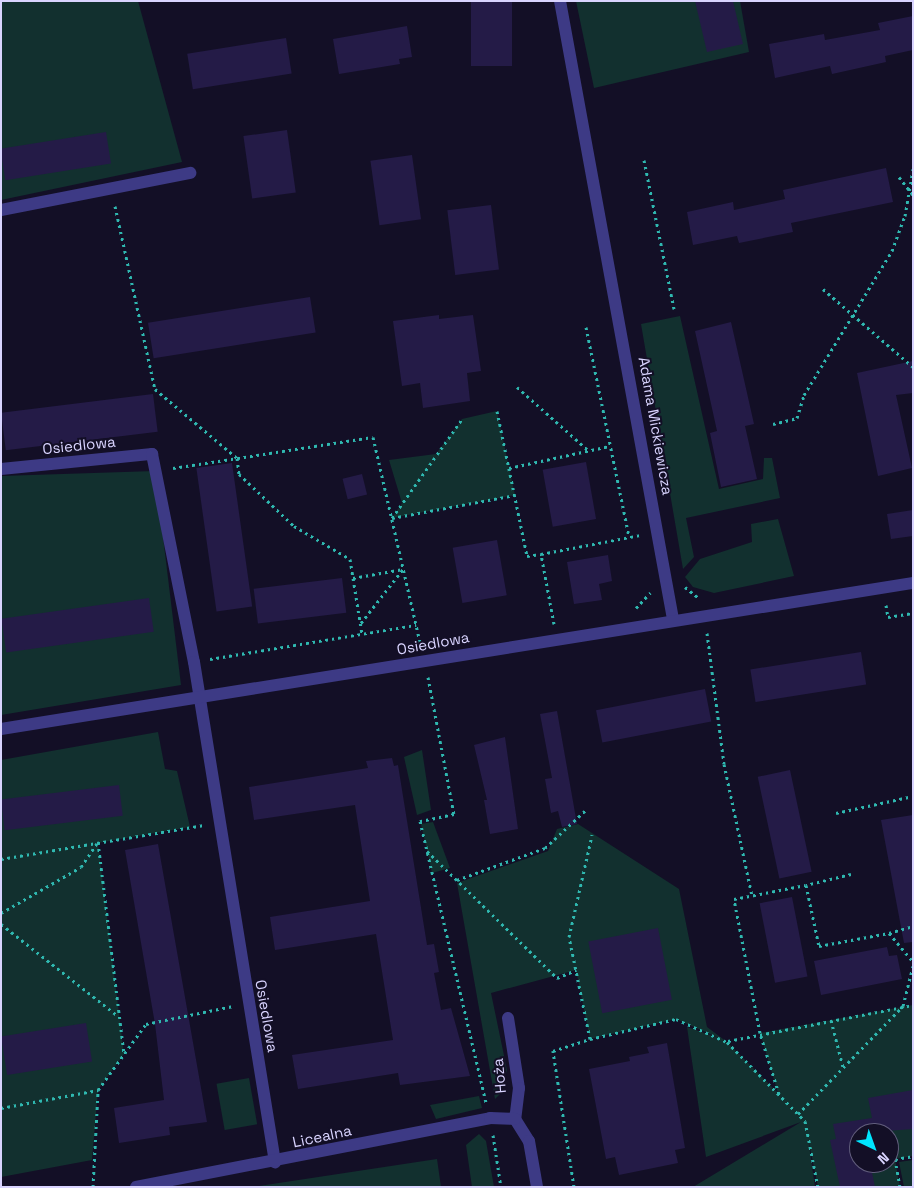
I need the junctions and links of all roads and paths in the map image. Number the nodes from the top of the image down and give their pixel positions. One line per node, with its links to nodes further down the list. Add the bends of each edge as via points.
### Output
1 (560, 1): 27 (street, Adama Mickiewicza)
2 (644, 160): 11 (path)
3 (913, 169): 7 (path)
4 (190, 173): 6 (street)
5 (899, 177): 7 (path)
6 (111, 188): 9 (street); 21 (path, via 155,389)
7 (908, 190): 8 (path); 12 (path, via 905,216 892,252)
8 (913, 195)
9 (1, 210)
10 (823, 289): 12 (path)
11 (674, 309)
12 (853, 317): 14 (path); 18 (path, via 804,395 797,418)
13 (586, 326): 19 (path)
14 (913, 367)
15 (517, 386): 20 (path)
16 (498, 411): 22 (path)
17 (462, 419): 26 (path)
18 (773, 424)
19 (610, 446): 20 (path); 28 (path)
20 (588, 451): 22 (path)
21 (237, 458): 24 (path); 26 (path, via 373,437); 31 (path, via 239,474 294,526 350,560)
22 (509, 468): 25 (path)
23 (1, 469): 24 (street, Osiedlowa, via 152,454)
24 (155, 471): 40 (street, Osiedlowa)
25 (515, 495): 26 (path); 29 (path, via 527,556)
26 (392, 518): 30 (path)
27 (658, 532): 28 (path); 33 (street, Adama Mickiewicza)
28 (629, 537): 29 (path)
29 (541, 554): 38 (path)
30 (404, 568): 31 (path); 34 (path); 35 (path)
31 (353, 578): 34 (path)
32 (913, 582): 33 (street)
33 (673, 619): 38 (street, Osiedlowa)
34 (360, 623): 37 (path)
35 (416, 624): 37 (path); 39 (path)
36 (714, 628): 54 (path, via 706,630 724,764)
37 (362, 634): 40 (path)
38 (557, 637): 39 (street, Osiedlowa)
39 (425, 661): 41 (street, Osiedlowa); 49 (path, via 454,814 420,820)
40 (194, 662): 41 (street, Osiedlowa)
41 (198, 698): 42 (street, Osiedlowa); 46 (street, Osiedlowa)
42 (1, 729)
43 (913, 796): 45 (path)
44 (587, 809): 52 (path, via 545,848)
45 (836, 813)
46 (220, 822): 48 (path); 62 (street, Osiedlowa)
47 (592, 835): 61 (path, via 570,937)
48 (98, 842): 50 (path); 55 (path, via 81,867); 65 (path)
49 (427, 851): 52 (path); 77 (path)
50 (1, 859)
51 (851, 874): 53 (path)
52 (457, 880): 61 (path, via 557,978)
53 (806, 885): 54 (path); 58 (path, via 818,946)
54 (752, 896): 68 (path, via 734,900)
55 (1, 913)
56 (1, 924): 65 (path)
57 (913, 926): 58 (path)
58 (889, 933): 59 (path)
59 (913, 962)
60 (913, 966): 64 (path)
61 (576, 970): 69 (path)
62 (248, 1002): 71 (path, via 146,1024); 80 (street, Osiedlowa)
63 (913, 1005): 64 (path)
64 (903, 1006): 67 (path); 72 (path)
65 (119, 1017): 71 (path)
66 (508, 1018): 78 (street, Hoża, via 519,1088)
67 (831, 1020): 68 (path); 72 (path)
68 (760, 1033): 70 (path); 74 (path)
69 (590, 1039): 70 (path, via 676,1019); 85 (path, via 553,1052)
70 (727, 1042): 74 (path)
71 (124, 1054): 73 (path)
72 (843, 1068): 76 (path)
73 (98, 1090): 75 (path); 81 (path)
74 (779, 1094): 76 (path)
75 (1, 1108)
76 (798, 1114): 86 (path, via 805,1121)
77 (490, 1118): 78 (street, Licealna); 80 (street, Licealna); 83 (path)
78 (515, 1119): 84 (street, via 529,1141)
79 (913, 1156): 87 (path, via 895,1159)
80 (275, 1162): 82 (street, Licealna)
81 (93, 1187)
82 (136, 1187)
83 (501, 1187)
84 (537, 1187)
85 (574, 1187)
86 (818, 1187)
87 (900, 1187)

